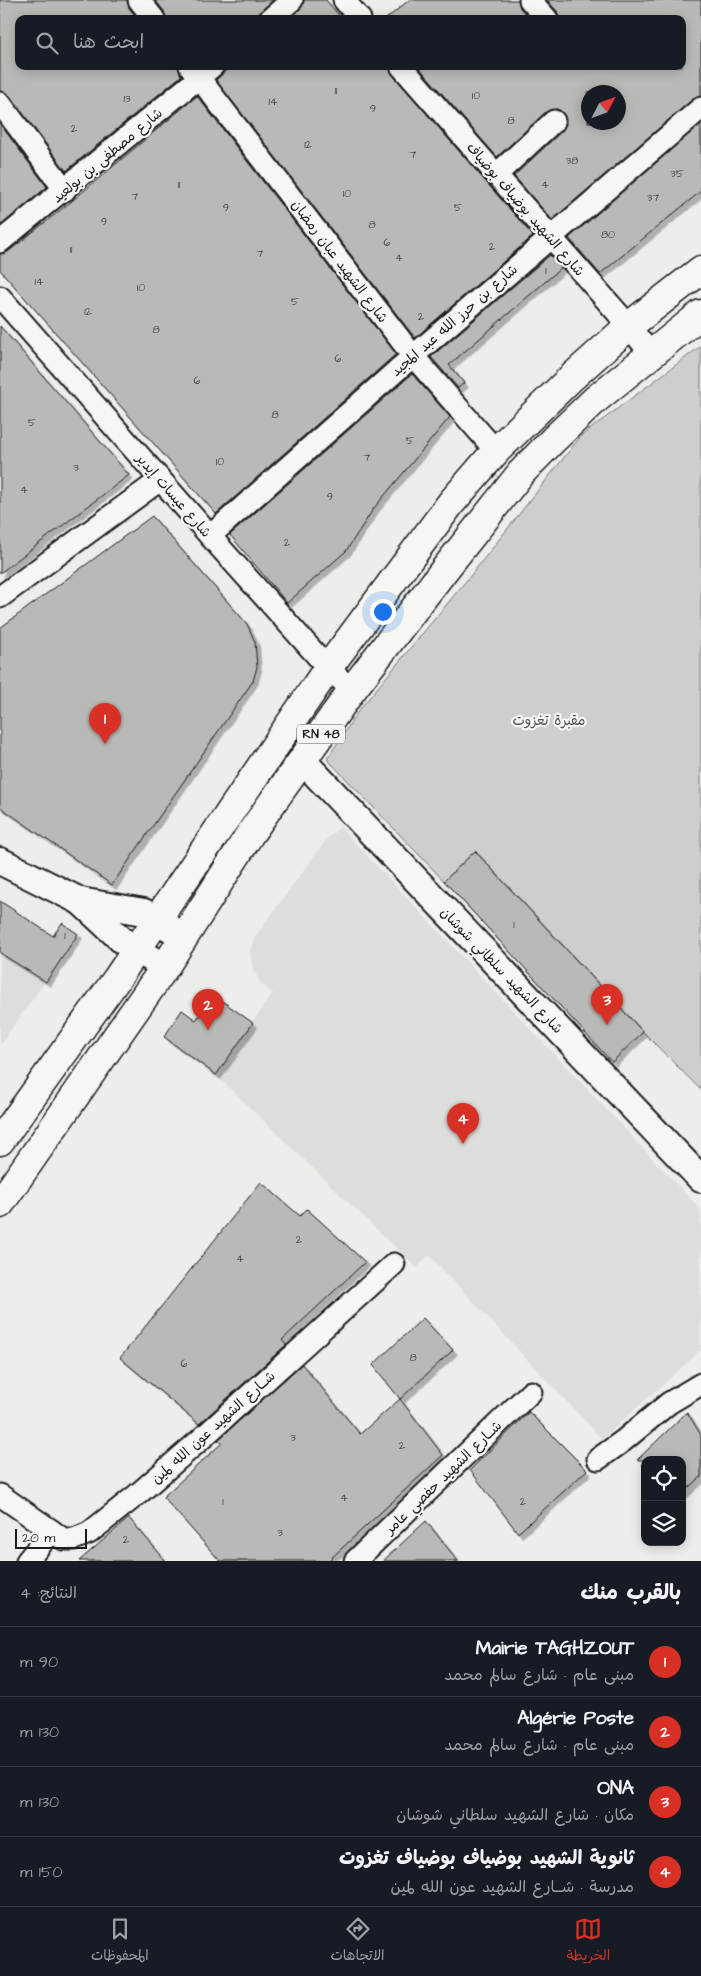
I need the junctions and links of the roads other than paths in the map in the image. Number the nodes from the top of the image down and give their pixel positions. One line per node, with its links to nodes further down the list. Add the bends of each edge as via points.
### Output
1 (140, 0): 5 (street)
2 (292, 0): 6 (street)
3 (344, 0): 7 (street)
4 (530, 0): 8 (street)
5 (151, 15)
6 (275, 15)
7 (357, 15)
8 (543, 15)
9 (201, 70): 15 (street, شارع مصطفى بن بولعيد); 23 (street, شارع الشهيد عبان رمضان)
10 (404, 70): 14 (street, شارع الشهيد بوضياف بوضياف)
11 (0, 104): 15 (street)
12 (701, 108): 16 (street, شارع بن حرز الله عبد المجيد)
13 (554, 121): 14 (street)
14 (496, 175): 16 (street, شارع الشهيد بوضياف بوضياف)
15 (65, 190): 17 (street, شارع مصطفى بن بولعيد)
16 (551, 237): 21 (street, شارع الشهيد بوضياف بوضياف); 23 (street, شارع بن حرز الله عبد المجيد)
17 (0, 242)
18 (701, 270): 21 (highway, RN 48)
19 (0, 297): 25 (street, شارع عيسات إيدير)
20 (701, 314): 22 (highway, RN 48)
21 (629, 326): 22 (street, شارع الشهيد بوضياف بوضياف); 24 (highway, RN 48, via 570,378)
22 (650, 353): 29 (highway, RN 48, via 596,399 521,473)
23 (413, 356): 24 (street, شارع الشهيد عبان رمضان); 26 (street, شارع بن حرز الله عبد المجيد)
24 (496, 451): 28 (highway, RN 48, via 451,503)
25 (160, 480): 26 (street, شارع عيسات إيدير); 27 (street)
26 (210, 536): 28 (street, شارع عيسات إيدير)
27 (0, 597)
28 (328, 668): 29 (street, شارع عيسات إيدير); 33 (highway, RN 48)
29 (352, 690): 30 (highway, RN 48)
30 (303, 761): 34 (highway, RN 48, via 250,834); 38 (street, شارع الشهيد سلطاني شوشان)
31 (0, 862): 32 (street)
32 (80, 901): 33 (street, via 144,912); 35 (street)
33 (158, 919): 34 (street); 35 (highway, RN 48)
34 (184, 937): 36 (highway, RN 48)
35 (136, 950): 36 (street); 37 (highway, RN 48)
36 (165, 968): 39 (highway, RN 48)
37 (0, 1141)
38 (701, 1178)
39 (0, 1204)
40 (394, 1264): 45 (street, شــارع الشهيد عون الله لمين, via 186,1452 89,1533 63,1539)
41 (701, 1384): 43 (street, via 669,1403)
42 (531, 1392): 47 (street, شــارع الشهيد حفصي عامر)
43 (598, 1459)
44 (0, 1495): 45 (street, شــارع الشهيد عون الله لمين)
45 (52, 1531): 46 (street)
46 (27, 1561)
47 (355, 1561)

